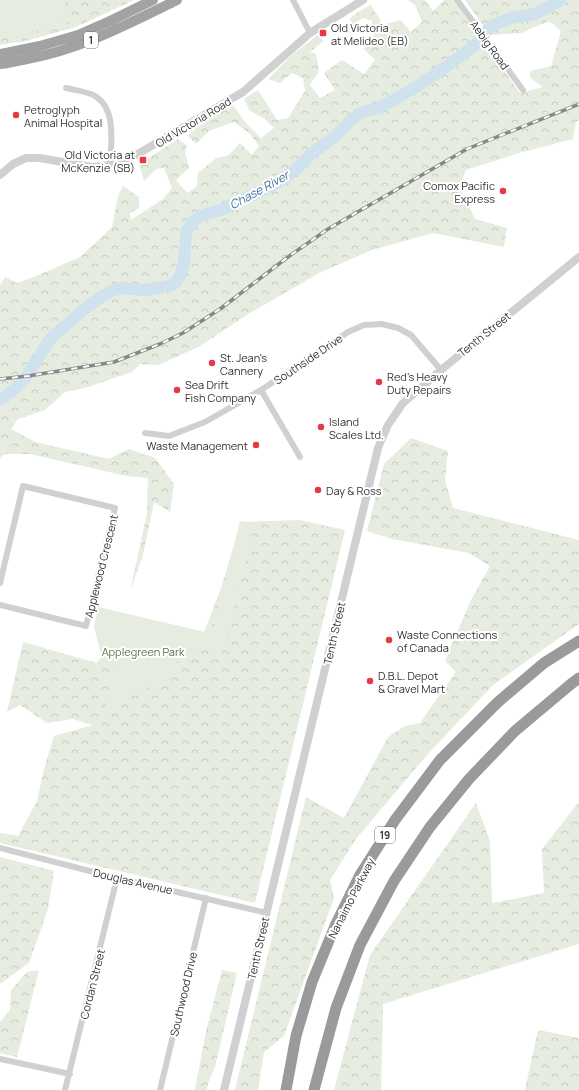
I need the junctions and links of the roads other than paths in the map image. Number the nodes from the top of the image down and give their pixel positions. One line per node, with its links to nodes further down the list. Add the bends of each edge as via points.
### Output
1 (153, 0): 7 (highway, 1, via 78,35)
2 (177, 0): 8 (highway, 1, via 80,45)
3 (293, 0): 6 (street)
4 (363, 0): 6 (street, Old Victoria Road)
5 (458, 0): 10 (street, Aebig Road)
6 (310, 33): 11 (street, Old Victoria Road, via 243,92 131,158)
7 (0, 54)
8 (0, 64)
9 (66, 88): 11 (street, via 95,95 103,103 109,115 111,130)
10 (522, 90)
11 (110, 165): 12 (street, Old Victoria Road, via 92,167 26,158 13,164)
12 (0, 175)
13 (579, 257): 14 (street, Tenth Street)
14 (441, 370): 15 (street, Southside Drive, via 411,335 382,324 364,325 348,332); 25 (street, Tenth Street, via 403,403 378,448)
15 (261, 390): 16 (street, Southside Drive, via 205,422 169,436); 17 (street)
16 (145, 433)
17 (300, 457)
18 (0, 583): 19 (street, Applewood Crescent, via 23,486 115,508 86,626)
19 (0, 605)
20 (579, 640): 31 (highway, Nanaimo Parkway / 19, via 544,663 498,702 440,760 395,820 360,875 312,982 296,1036)
21 (579, 678): 32 (highway, via 515,731 469,779 430,827 394,882 360,945 336,1008)
22 (0, 848): 23 (street, Douglas Avenue)
23 (117, 878): 24 (street, Douglas Avenue); 27 (street, Cordan Street)
24 (206, 898): 25 (street, Douglas Avenue); 29 (street, Southwood Drive)
25 (267, 912): 30 (street, Tenth Street)
26 (0, 1059): 27 (street)
27 (70, 1074): 28 (street, Cordan Street)
28 (65, 1090)
29 (160, 1090)
30 (224, 1090)
31 (286, 1090)
32 (314, 1090)

